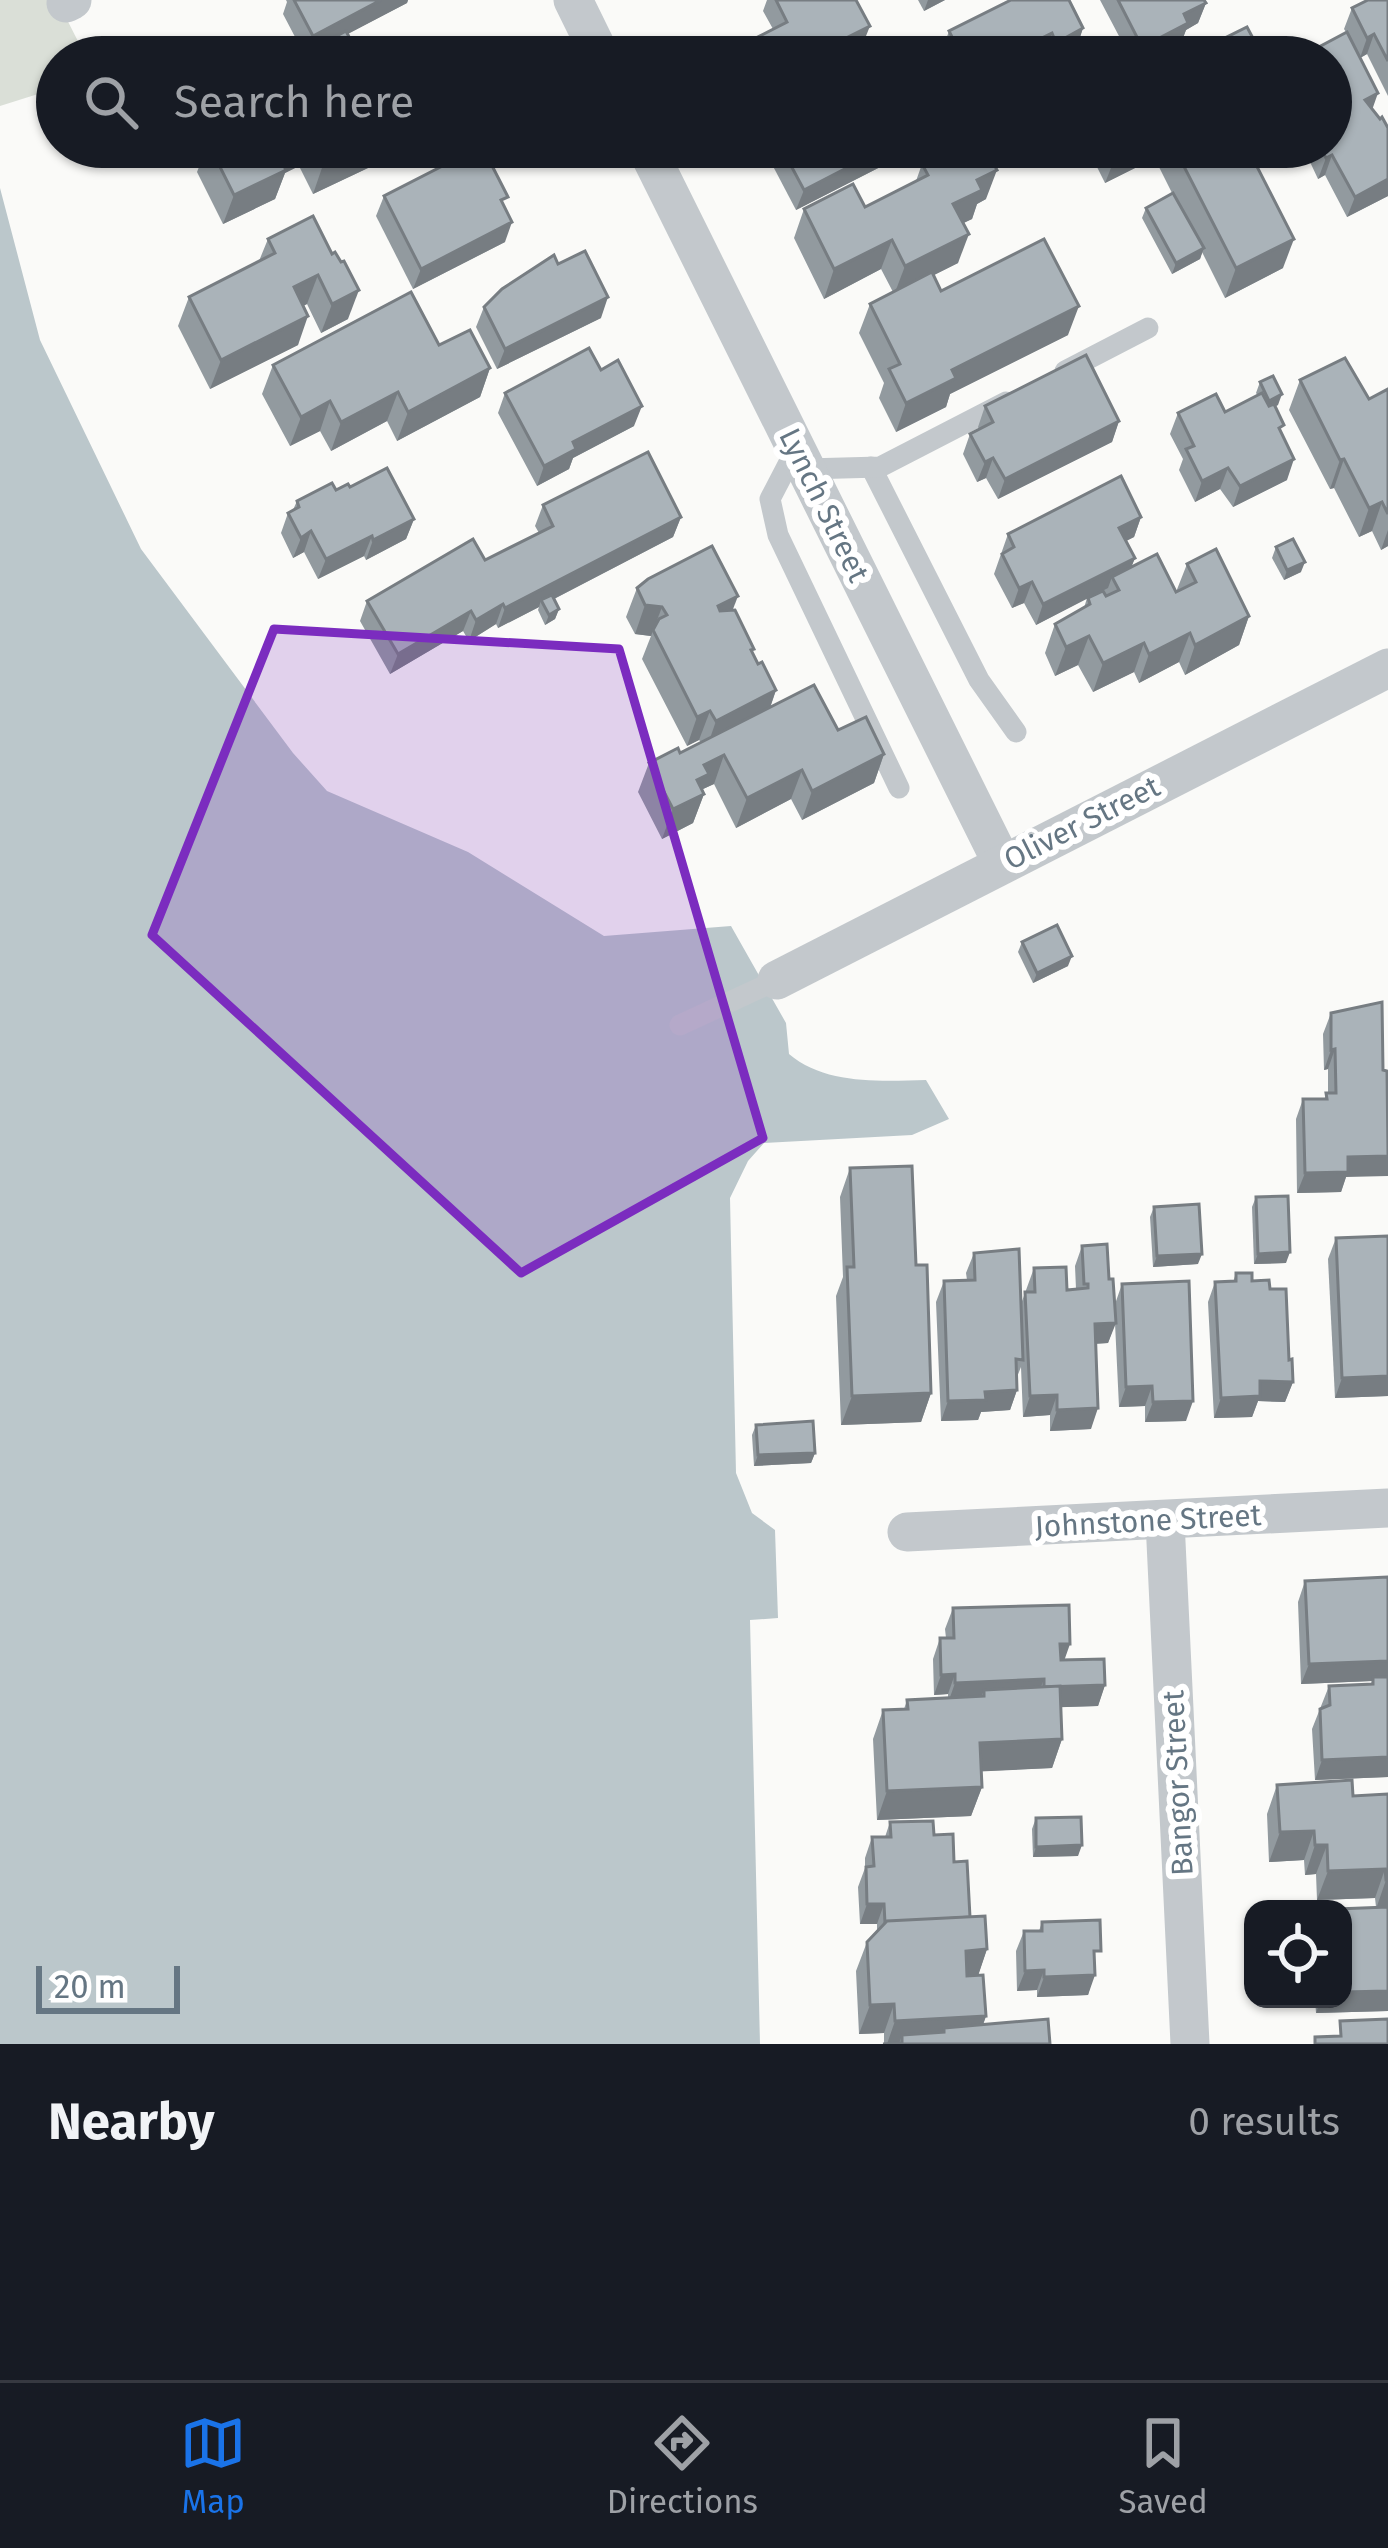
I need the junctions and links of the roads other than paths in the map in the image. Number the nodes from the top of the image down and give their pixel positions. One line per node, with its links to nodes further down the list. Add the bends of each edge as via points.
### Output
1 (573, 0): 2 (street)
2 (591, 36)
3 (656, 168): 5 (street, Lynch Street)
4 (1148, 328): 6 (lane)
5 (801, 459): 6 (lane); 9 (lane, via 770,499 778,535); 10 (street, Lynch Street)
6 (871, 467): 8 (lane, via 979,680)
7 (1388, 668): 10 (street, Oliver Street)
8 (1016, 732)
9 (899, 788)
10 (1002, 863): 11 (street, Oliver Street)
11 (777, 980): 12 (lane)
12 (680, 1025)
13 (1388, 1508): 14 (street, Johnstone Street)
14 (1165, 1521): 15 (street, Johnstone Street); 16 (street, Bangor Street)
15 (907, 1532)
16 (1190, 2044)

